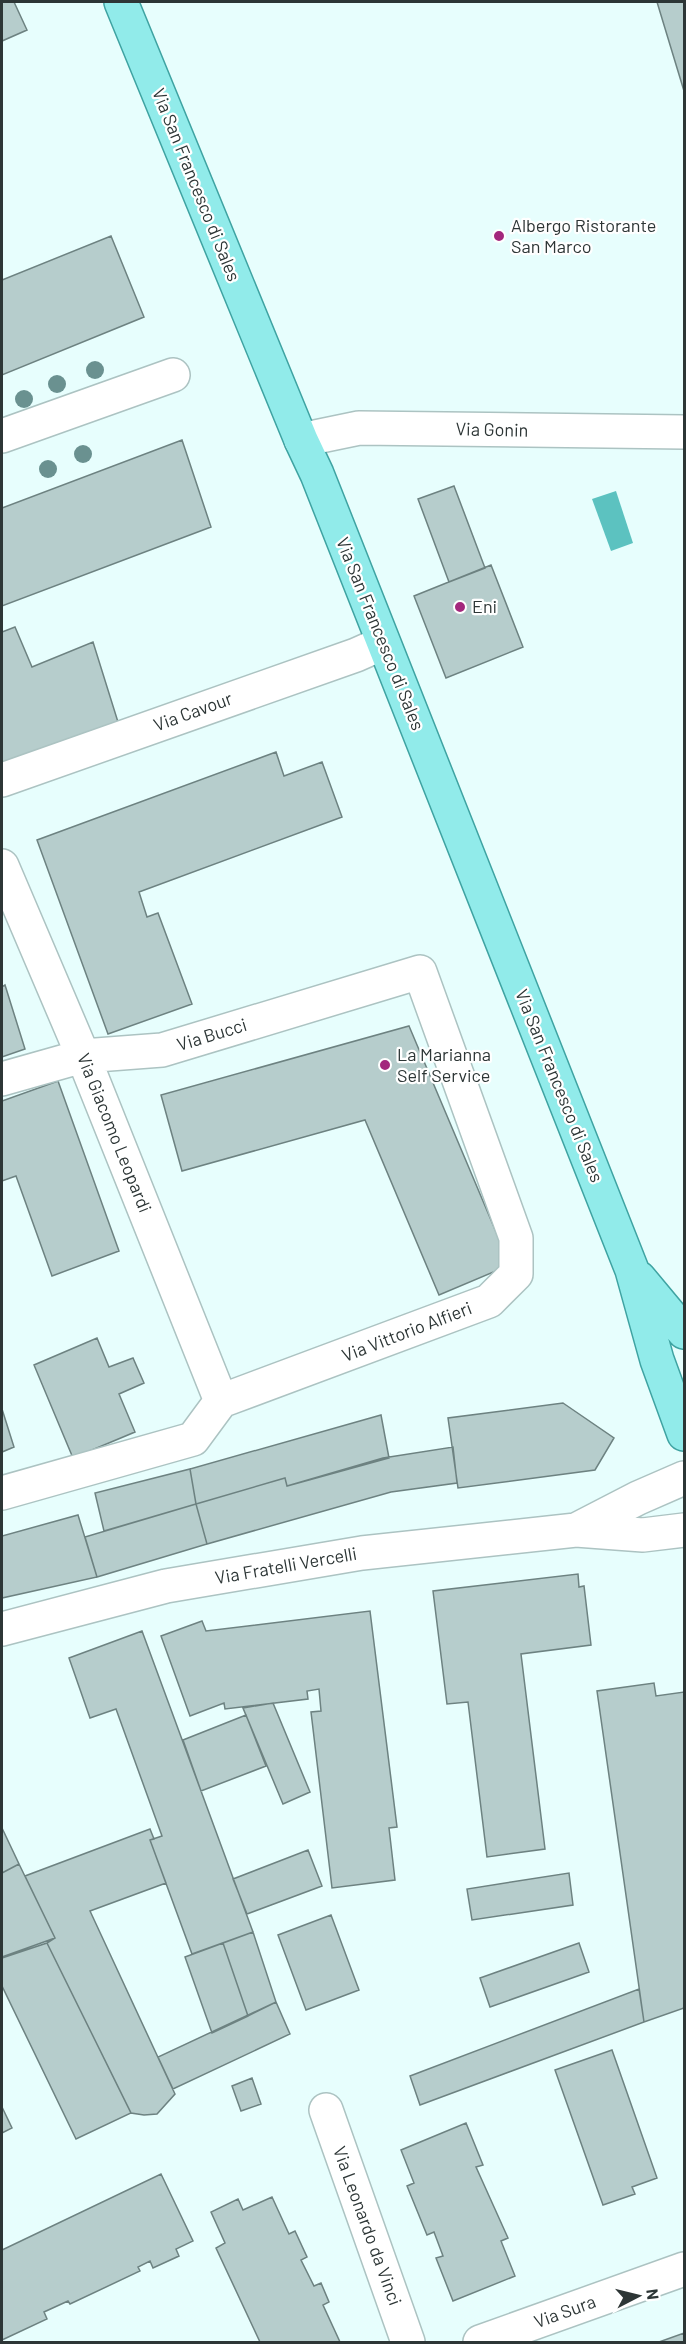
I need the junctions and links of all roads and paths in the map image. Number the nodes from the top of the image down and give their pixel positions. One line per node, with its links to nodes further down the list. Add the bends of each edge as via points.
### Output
1 (121, 2): 5 (main road, Via San Francesco di Sales)
2 (173, 375): 4 (street)
3 (684, 432): 5 (street, Via Gonin, via 359,428)
4 (2, 436)
5 (301, 440): 6 (main road, Via San Francesco di Sales)
6 (383, 643): 7 (street, Via Cavour); 12 (main road, Via San Francesco di Sales)
7 (2, 780)
8 (2, 866): 10 (street, Via Giacomo Leopardi)
9 (420, 972): 10 (street, Via Bucci, via 162,1050); 14 (street, Via Vittorio Alfieri, via 516,1238 516,1274 489,1301)
10 (83, 1056): 11 (street, Via Bucci); 14 (street, Via Giacomo Leopardi)
11 (2, 1079)
12 (632, 1270): 13 (main road, Via San Francesco di Sales); 15 (main road, Via San Francesco di Sales, via 657,1360)
13 (684, 1332)
14 (221, 1401): 17 (street, via 193,1439)
15 (684, 1434)
16 (684, 1478): 18 (street, Via Fratelli Vercelli)
17 (2, 1493)
18 (576, 1530): 19 (street, Via Fratelli Vercelli, via 643,1535); 20 (street, Via Fratelli Vercelli, via 362,1553 200,1580)
19 (684, 1530)
20 (2, 1629)
21 (326, 2110): 23 (street, Via Leonardo da Vinci)
22 (684, 2269): 24 (street, Via Sura)
23 (399, 2339)
24 (480, 2343)

